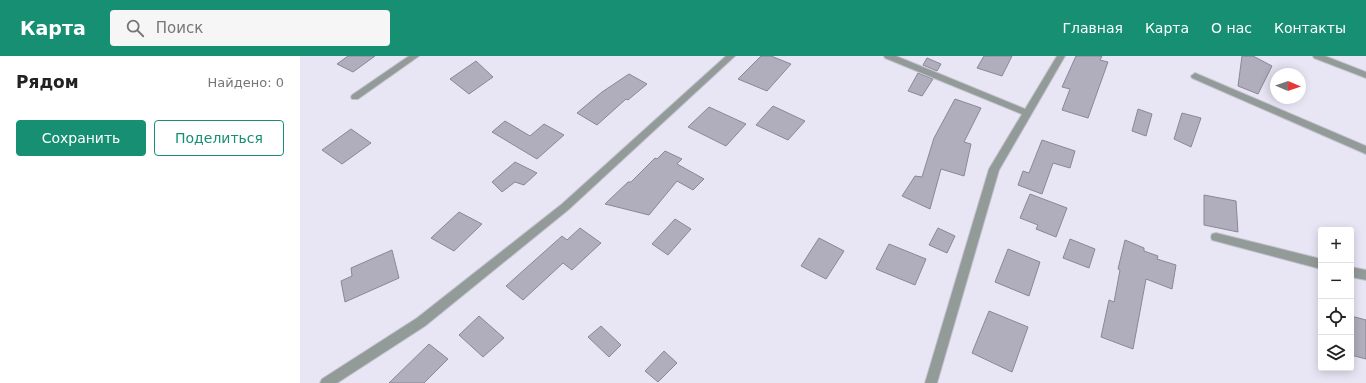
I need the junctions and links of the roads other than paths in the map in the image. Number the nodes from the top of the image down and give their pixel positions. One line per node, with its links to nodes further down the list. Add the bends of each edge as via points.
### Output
1 (415, 56): 8 (street)
2 (731, 56): 15 (street, via 565,207 421,322)
3 (888, 56): 9 (street)
4 (1061, 56): 9 (street)
5 (1317, 56): 7 (street)
6 (1195, 76): 10 (street)
7 (1366, 76)
8 (355, 96)
9 (1027, 113): 16 (street, via 994,169)
10 (1366, 150)
11 (1216, 237): 12 (street)
12 (1318, 263)
13 (1354, 273): 14 (street)
14 (1366, 276)
15 (326, 383)
16 (931, 383)

